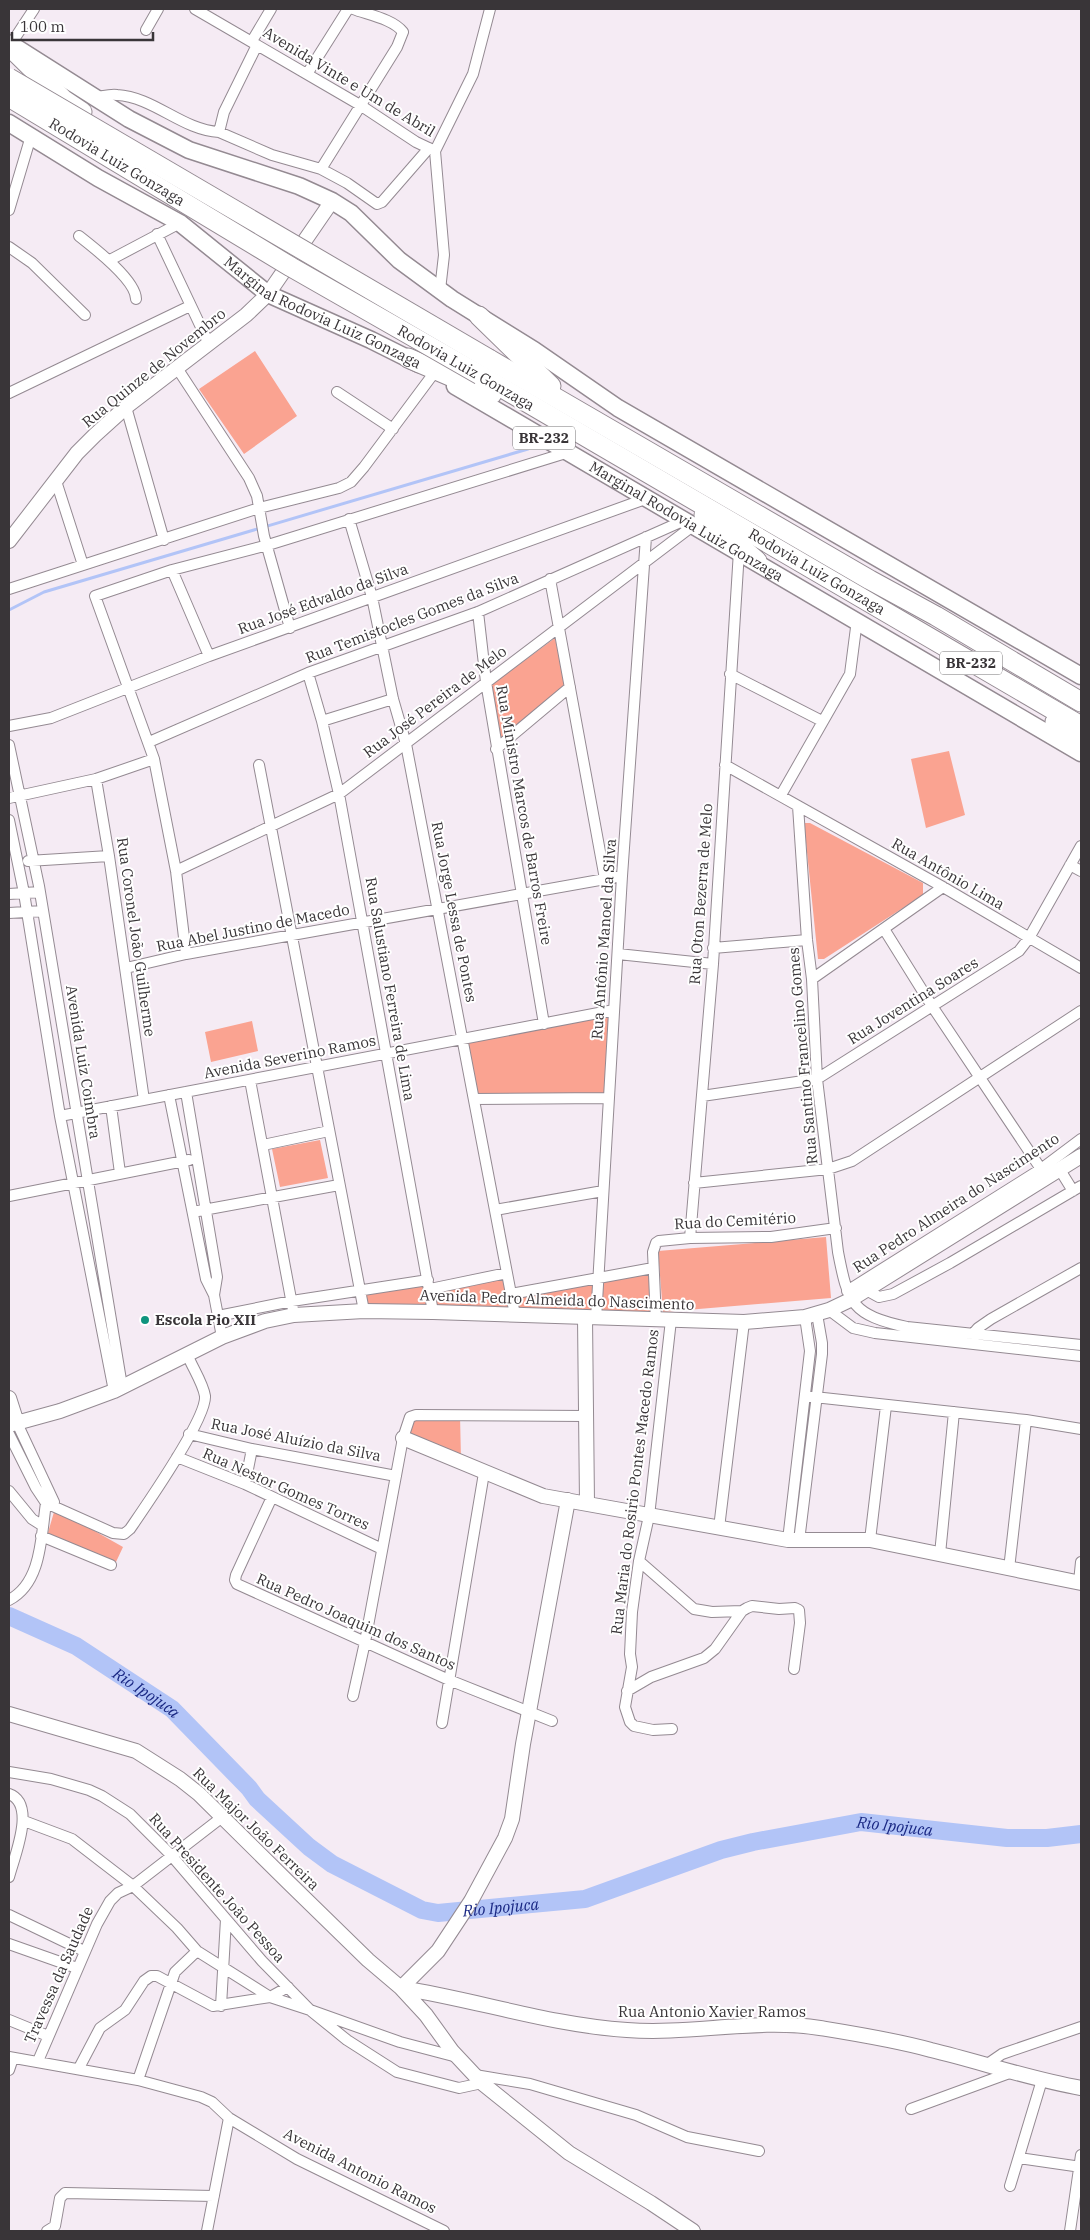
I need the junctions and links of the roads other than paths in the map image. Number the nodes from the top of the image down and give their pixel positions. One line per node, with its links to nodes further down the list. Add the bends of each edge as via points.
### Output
1 (34, 9): 10 (street)
2 (158, 9): 8 (street)
3 (195, 9): 9 (street, Avenida Vinte e Um de Abril)
4 (271, 9): 9 (street)
5 (348, 9): 11 (street)
6 (353, 9): 15 (street, via 392,23 403,32)
7 (490, 9): 19 (street, via 473,74)
8 (146, 30)
9 (254, 43): 11 (street, Avenida Vinte e Um de Abril); 17 (street, via 224,112)
10 (10, 45): 13 (main road, BR-232); 20 (highway, via 64,100)
11 (307, 74): 15 (street, Avenida Vinte e Um de Abril)
12 (9, 78): 20 (highway, Rodovia Luiz Gonzaga / BR-232, bridge)
13 (98, 97): 17 (street, via 122,95 200,128); 22 (main road, BR-232, via 130,119 189,150)
14 (9, 98): 44 (highway, Rodovia Luiz Gonzaga / BR-232, bridge, via 291,267)
15 (360, 106): 19 (street, Avenida Vinte e Um de Abril); 21 (street)
16 (9, 124): 18 (main road, Marginal Rodovia Luiz Gonzaga / BR-232)
17 (223, 134): 21 (street, via 272,155)
18 (31, 136): 23 (street); 24 (main road, Marginal Rodovia Luiz Gonzaga / BR-232)
19 (432, 149): 21 (street, via 377,204); 29 (street, via 444,255)
20 (158, 166): 43 (highway, Rodovia Luiz Gonzaga / BR-232, bridge)
21 (321, 169)
22 (332, 201): 29 (main road, BR-232, via 351,213 399,260); 30 (street, Rua Quinze de Novembro)
23 (9, 210)
24 (180, 223): 25 (street); 30 (main road, Marginal Rodovia Luiz Gonzaga / BR-232)
25 (157, 234): 28 (street); 32 (street)
26 (79, 236): 28 (street)
27 (9, 247): 33 (street, via 32,263)
28 (110, 260): 31 (street, via 134,291)
29 (440, 290): 34 (main road, BR-232)
30 (268, 294): 35 (street, Rua Quinze de Novembro); 36 (main road, Marginal Rodovia Luiz Gonzaga / BR-232)
31 (136, 299)
32 (190, 306): 35 (street); 40 (street)
33 (85, 315)
34 (479, 316): 43 (highway, via 553,388 604,421); 74 (main road, BR-232, via 618,408)
35 (209, 344): 37 (street, Rua Quinze de Novembro)
36 (408, 358): 38 (main road, Marginal Rodovia Luiz Gonzaga / BR-232); 44 (highway)
37 (177, 368): 41 (street, Rua Quinze de Novembro); 49 (street, via 249,478)
38 (434, 373): 42 (street); 45 (main road, Marginal Rodovia Luiz Gonzaga / BR-232)
39 (337, 392): 42 (street)
40 (9, 393)
41 (126, 407): 46 (street, Rua Quinze de Novembro, via 77,453); 53 (street)
42 (393, 429): 49 (street, via 351,482)
43 (614, 433): 65 (highway, Rodovia Luiz Gonzaga / BR-232)
44 (587, 438): 47 (highway, Rodovia Luiz Gonzaga / BR-232)
45 (569, 452): 48 (main road, Marginal Rodovia Luiz Gonzaga / BR-232); 50 (street)
46 (56, 481): 55 (street, Rua Quinze de Novembro); 59 (street)
47 (667, 483): 57 (highway); 71 (highway, Rodovia Luiz Gonzaga / BR-232)
48 (648, 498): 51 (main road, Marginal Rodovia Luiz Gonzaga / BR-232); 63 (street, Rua José Edvaldo da Silva)
49 (260, 512): 53 (street); 54 (street)
50 (349, 519): 54 (street); 63 (street, Rua Jorge Lessa de Pontes)
51 (689, 522): 52 (street, Rua Temistocles Gomes da Silva); 56 (main road, Marginal Rodovia Luiz Gonzaga / BR-232); 58 (street, Rua José Pereira de Melo)
52 (646, 538): 58 (street, Rua Antônio Manoel da Silva); 61 (street, Rua Temistocles Gomes da Silva)
53 (164, 540): 59 (street)
54 (266, 540): 60 (street); 68 (street)
55 (9, 541)
56 (739, 551): 57 (main road, Marginal Rodovia Luiz Gonzaga / BR-232); 73 (street, Rua Oton Bezerra de Melo)
57 (757, 561): 66 (main road, Marginal Rodovia Luiz Gonzaga / BR-232)
58 (644, 562): 67 (street, Rua José Pereira de Melo); 109 (street, Rua Antônio Manoel da Silva)
59 (84, 565): 62 (street)
60 (172, 570): 70 (street); 76 (street, via 95,596)
61 (550, 579): 64 (street, Rua Temistocles Gomes da Silva); 67 (street)
62 (9, 589)
63 (372, 597): 68 (street, Rua José Edvaldo da Silva); 69 (street, Rua Jorge Lessa de Pontes)
64 (478, 612): 69 (street, Rua Temistocles Gomes da Silva); 75 (street, Rua Ministro Marcos de Barros Freire)
65 (936, 616): 78 (highway, via 958,623 1062,683); 80 (highway, Rodovia Luiz Gonzaga / BR-232)
66 (857, 620): 82 (street, via 850,674); 90 (main road, Marginal Rodovia Luiz Gonzaga / BR-232)
67 (559, 627): 75 (street, Rua José Pereira de Melo); 77 (street)
68 (290, 628): 70 (street, Rua José Edvaldo da Silva)
69 (382, 645): 72 (street, Rua Temistocles Gomes da Silva); 79 (street, Rua Jorge Lessa de Pontes)
70 (209, 656): 76 (street, Rua José Edvaldo da Silva)
71 (977, 666): 84 (highway, Rodovia Luiz Gonzaga / BR-232); 86 (highway, via 997,684 1049,717)
72 (308, 673): 81 (street, Rua Salustiano Ferreira de Lima); 85 (street, Rua Temistocles Gomes da Silva)
73 (730, 674): 82 (street); 93 (street, Rua Oton Bezerra de Melo)
74 (1081, 676)
75 (486, 682): 88 (street, Rua José Pereira de Melo); 89 (street, Rua Ministro Marcos de Barros Freire)
76 (128, 687): 83 (street, Rua José Edvaldo da Silva, via 50,718); 85 (street)
77 (570, 687): 89 (street); 110 (street)
78 (1081, 689)
79 (393, 699): 81 (street); 88 (street, Rua Jorge Lessa de Pontes)
80 (1081, 702)
81 (322, 721): 95 (street, Rua Salustiano Ferreira de Lima)
82 (822, 721): 97 (street)
83 (9, 726)
84 (1081, 726)
85 (149, 742): 91 (street)
86 (1081, 743)
87 (9, 744): 96 (street, Avenida Luiz Coimbra)
88 (406, 744): 95 (street, Rua José Pereira de Melo); 116 (street, Rua Jorge Lessa de Pontes)
89 (496, 749): 115 (street, Rua Ministro Marcos de Barros Freire)
90 (1081, 753)
91 (154, 759): 94 (street); 108 (street)
92 (259, 764): 101 (street)
93 (724, 765): 97 (street, Rua Antônio Lima); 125 (street, Rua Oton Bezerra de Melo)
94 (96, 778): 96 (street); 103 (street, Rua Coronel João Guilherme)
95 (339, 794): 101 (street, Rua José Pereira de Melo); 120 (street, Rua Salustiano Ferreira de Lima)
96 (20, 796): 98 (street); 104 (street, Avenida Luiz Coimbra)
97 (781, 796): 99 (street, Rua Antônio Lima)
98 (9, 798)
99 (798, 806): 111 (street, Rua Antônio Lima); 124 (street, Rua Santino Francelino Gomes)
100 (9, 820): 105 (street, Avenida Luiz Coimbra)
101 (271, 826): 108 (street, Rua José Pereira de Melo); 122 (street)
102 (1081, 846): 106 (street, Rua Joventina Soares)
103 (110, 856): 104 (street); 129 (street, Rua Coronel João Guilherme)
104 (33, 860): 105 (street); 112 (street, Avenida Luiz Coimbra)
105 (18, 863): 113 (street, Avenida Luiz Coimbra)
106 (1070, 865): 107 (street); 123 (street, Rua Joventina Soares)
107 (1081, 870)
108 (176, 871): 126 (street)
109 (622, 876): 110 (street, Rua Abel Justino de Macedo); 127 (street, Rua Antônio Manoel da Silva)
110 (605, 879): 115 (street, Rua Abel Justino de Macedo)
111 (943, 887): 121 (street); 123 (street, Rua Antônio Lima)
112 (40, 892): 113 (street); 117 (street, Avenida Luiz Coimbra)
113 (24, 893): 114 (street); 118 (street, Avenida Luiz Coimbra)
114 (9, 894)
115 (523, 894): 116 (street, Rua Abel Justino de Macedo); 135 (street, Rua Ministro Marcos de Barros Freire)
116 (438, 909): 120 (street, Rua Abel Justino de Macedo); 136 (street, Rua Jorge Lessa de Pontes)
117 (43, 910): 118 (street); 149 (street, Avenida Luiz Coimbra)
118 (26, 912): 119 (street); 150 (street, Avenida Luiz Coimbra)
119 (9, 913)
120 (363, 923): 122 (street, Rua Abel Justino de Macedo); 137 (street, Rua Salustiano Ferreira de Lima)
121 (884, 929): 131 (street); 132 (street)
122 (293, 935): 126 (street, Rua Abel Justino de Macedo); 138 (street)
123 (1029, 938): 130 (street, Rua Antônio Lima); 132 (street, Rua Joventina Soares, via 1005,960)
124 (807, 940): 125 (street); 131 (street, Rua Santino Francelino Gomes)
125 (713, 948): 128 (street, Rua Oton Bezerra de Melo)
126 (186, 954): 129 (street, Rua Abel Justino de Macedo)
127 (618, 954): 128 (street); 133 (street, Rua Antônio Manoel da Silva)
128 (713, 964): 144 (street, Rua Oton Bezerra de Melo)
129 (126, 968): 147 (street, Rua Coronel João Guilherme)
130 (1081, 968)
131 (812, 979): 140 (street, Rua Santino Francelino Gomes)
132 (932, 1006): 139 (street); 140 (street, Rua Joventina Soares)
133 (614, 1010): 135 (street, Avenida Severino Ramos); 145 (street, Rua Antônio Manoel da Silva)
134 (1081, 1011): 139 (street)
135 (544, 1024): 136 (street, Avenida Severino Ramos)
136 (463, 1039): 137 (street, Avenida Severino Ramos); 146 (street, Rua Jorge Lessa de Pontes)
137 (386, 1054): 138 (street, Avenida Severino Ramos); 178 (street, Rua Salustiano Ferreira de Lima)
138 (318, 1067): 141 (street, Avenida Severino Ramos); 151 (street)
139 (980, 1076): 157 (street, via 865,1154); 160 (street)
140 (817, 1079): 144 (street, Rua Joventina Soares); 157 (street, Rua Santino Francelino Gomes)
141 (250, 1080): 142 (street, Avenida Severino Ramos); 153 (street)
142 (186, 1092): 143 (street, Avenida Severino Ramos); 155 (street)
143 (169, 1095): 147 (street, Avenida Severino Ramos); 156 (street)
144 (702, 1096): 162 (street, Rua Oton Bezerra de Melo)
145 (608, 1098): 146 (street); 166 (street, Rua Antônio Manoel da Silva)
146 (474, 1099): 170 (street, Rua Jorge Lessa de Pontes)
147 (144, 1100): 148 (street, Avenida Severino Ramos)
148 (111, 1106): 149 (street, Avenida Severino Ramos); 159 (street)
149 (76, 1113): 150 (street, Avenida Severino Ramos); 161 (street, Avenida Luiz Coimbra)
150 (60, 1116): 163 (street, Avenida Luiz Coimbra)
151 (329, 1131): 153 (street); 164 (street)
152 (1081, 1139): 160 (street, Rua Pedro Almeira do Nascimento)
153 (263, 1145): 168 (street)
154 (1081, 1156): 158 (street, Avenida Pedro Almeida do Nascimento)
155 (196, 1159): 156 (street); 169 (street)
156 (184, 1161): 159 (street); 171 (street)
157 (828, 1169): 162 (street); 172 (street, Rua Santino Francelino Gomes)
158 (1060, 1170): 160 (street, Avenida Pedro Almeida do Nascimento); 165 (street)
159 (120, 1173): 161 (street)
160 (1044, 1174): 180 (street, Avenida Pedro Almeida do Nascimento); 183 (street, Rua Pedro Almeira do Nascimento)
161 (88, 1180): 163 (street); 184 (street, Avenida Luiz Coimbra)
162 (694, 1182): 173 (street, Rua Oton Bezerra de Melo)
163 (72, 1184): 167 (street); 185 (street, Avenida Luiz Coimbra)
164 (339, 1185): 168 (street); 179 (street)
165 (1077, 1188): 180 (street, via 892,1294 879,1297)
166 (603, 1191): 170 (street); 177 (street, Rua Antônio Manoel da Silva)
167 (9, 1196)
168 (272, 1197): 169 (street); 186 (street)
169 (204, 1210): 171 (street); 182 (street, via 217,1276)
170 (495, 1210): 176 (street, Rua Jorge Lessa de Pontes)
171 (192, 1212): 182 (street, via 206,1280)
172 (836, 1228): 173 (street, Rua do Cemitério, via 771,1237); 183 (street, Rua Santino Francelino Gomes)
173 (690, 1238): 174 (street, Rua do Cemitério, via 665,1239 656,1243)
174 (653, 1268): 177 (street); 193 (street)
175 (1080, 1270): 196 (street)
176 (507, 1273): 178 (street); 181 (street, Rua Jorge Lessa de Pontes)
177 (598, 1277): 181 (street); 192 (street, Rua Antônio Manoel da Silva)
178 (429, 1285): 179 (street); 188 (street, Rua Salustiano Ferreira de Lima)
179 (360, 1291): 186 (street); 187 (street)
180 (868, 1291): 183 (street, Avenida Pedro Almeida do Nascimento)
181 (511, 1294): 190 (street, Rua Jorge Lessa de Pontes)
182 (214, 1295): 191 (street)
183 (848, 1296): 189 (street, Avenida Pedro Almeida do Nascimento); 196 (street, via 870,1315 884,1322)
184 (108, 1303): 185 (street); 202 (street, Avenida Luiz Coimbra)
185 (96, 1306): 202 (street, Avenida Luiz Coimbra)
186 (293, 1308): 187 (street, Avenida Pedro Almeida do Nascimento); 191 (street); 197 (street, Avenida Pedro Almeida do Nascimento)
187 (364, 1311): 188 (street, Avenida Pedro Almeida do Nascimento)
188 (433, 1312): 190 (street, Avenida Pedro Almeida do Nascimento)
189 (817, 1314): 195 (street, Avenida Pedro Almeida do Nascimento); 198 (street, via 881,1334); 203 (street); 204 (street, via 822,1342)
190 (515, 1315): 192 (street, Avenida Pedro Almeida do Nascimento)
191 (218, 1316): 197 (street)
192 (591, 1319): 193 (street, Avenida Pedro Almeida do Nascimento); 208 (street)
193 (656, 1320): 194 (street, Avenida Pedro Almeida do Nascimento)
194 (670, 1320): 195 (street, Avenida Pedro Almeida do Nascimento); 224 (street, Rua Maria do Rosirio Pontes Macedo Ramos)
195 (744, 1322): 225 (street)
196 (973, 1332): 198 (street); 199 (street)
197 (222, 1337): 200 (street, Avenida Pedro Almeida do Nascimento)
198 (968, 1343): 201 (street)
199 (1081, 1345)
200 (187, 1354): 202 (street, Avenida Pedro Almeida do Nascimento); 212 (street, via 205,1396 203,1408)
201 (1081, 1356)
202 (118, 1388): 210 (street, Avenida Pedro Almeida do Nascimento, via 60,1412)
203 (805, 1396): 204 (street); 227 (street)
204 (817, 1397): 206 (street); 227 (street)
205 (9, 1398): 210 (street)
206 (886, 1406): 207 (street); 228 (street)
207 (954, 1412): 209 (street); 230 (street)
208 (585, 1416): 213 (street, via 416,1415 410,1417); 223 (street)
209 (1026, 1420): 211 (street); 234 (street)
210 (11, 1427): 221 (street)
211 (1081, 1428)
212 (189, 1434): 214 (street, Rua José Aluízio da Silva); 215 (street)
213 (403, 1438): 216 (street); 217 (street)
214 (252, 1449): 217 (street, Rua José Aluízio da Silva); 218 (street)
215 (177, 1457): 218 (street, Rua Nestor Gomes Torres); 221 (street, via 124,1534 113,1533)
216 (484, 1473): 222 (street, via 543,1496); 240 (street)
217 (396, 1476): 229 (street)
218 (245, 1484): 220 (street, Rua Nestor Gomes Torres)
219 (9, 1491): 226 (street)
220 (272, 1497): 229 (street, Rua Nestor Gomes Torres); 238 (street, Rua Pedro Joaquim dos Santos, via 235,1580 251,1591)
221 (48, 1500): 226 (street)
222 (568, 1500): 223 (street); 243 (street)
223 (587, 1503): 224 (street)
224 (649, 1516): 225 (street); 231 (street, Rua Maria do Rosirio Pontes Macedo Ramos)
225 (719, 1528): 227 (street)
226 (42, 1531): 233 (street); 236 (street, via 33,1574 27,1586)
227 (794, 1540): 228 (street)
228 (870, 1540): 230 (street)
229 (382, 1548): 238 (street)
230 (940, 1554): 234 (street)
231 (639, 1561): 237 (street, via 694,1609); 241 (street, Rua Maria do Rosirio Pontes Macedo Ramos, via 631,1630 632,1667)
232 (1081, 1562): 235 (street)
233 (111, 1565)
234 (1009, 1569): 235 (street)
235 (1080, 1582)
236 (9, 1600)
237 (742, 1611): 239 (street, via 752,1606 799,1610); 241 (street, via 727,1634 704,1658 657,1674)
238 (365, 1642): 240 (street, Rua Pedro Joaquim dos Santos); 242 (street)
239 (794, 1669)
240 (449, 1680): 243 (street, Rua Pedro Joaquim dos Santos); 246 (street)
241 (627, 1691): 247 (street, Rua Maria do Rosirio Pontes Macedo Ramos, via 625,1707 634,1726)
242 (352, 1696)
243 (529, 1713): 245 (street, Rua Pedro Joaquim dos Santos); 265 (street, via 512,1819 505,1838 438,1951)
244 (9, 1714): 250 (street, Rua Major João Ferreira, via 136,1751 180,1779)
245 (552, 1721)
246 (442, 1723)
247 (672, 1729)
248 (9, 1772): 253 (street, Rua Presidente João Pessoa, via 51,1779 102,1796 142,1824)
249 (9, 1794): 251 (street, via 21,1806)
250 (221, 1818): 253 (street, Travessa da Saudade); 265 (street, Rua Major João Ferreira)
251 (24, 1822): 252 (street); 255 (street, Rua Presidente João Pessoa, via 72,1839)
252 (12, 1849): 254 (street)
253 (171, 1855): 255 (street, Travessa da Saudade); 257 (street, Rua Presidente João Pessoa)
254 (9, 1877)
255 (133, 1886): 259 (street, Travessa da Saudade, via 110,1901); 260 (street, Rua Presidente João Pessoa)
256 (9, 1915): 259 (street)
257 (226, 1919): 262 (street); 264 (street, Rua Presidente João Pessoa)
258 (9, 1944): 261 (street)
259 (84, 1951): 261 (street, Travessa da Saudade)
260 (197, 1951): 262 (street, Rua Presidente João Pessoa); 263 (street, via 178,1968)
261 (77, 1968): 273 (street, Travessa da Saudade)
262 (223, 1968): 267 (street, Rua Presidente João Pessoa); 268 (street)
263 (171, 1984): 268 (street, via 206,2004); 278 (street, via 157,1976 148,1977 125,2010 100,2028); 282 (street)
264 (288, 1987): 267 (street); 269 (street, Rua Presidente João Pessoa)
265 (401, 1988): 266 (street, Rua Antonio Xavier Ramos); 270 (street, Rua Major João Ferreira)
266 (437, 1994): 270 (street); 277 (street, Rua Antonio Xavier Ramos, via 558,2022 629,2030 769,2026 818,2028 930,2049)
267 (270, 1997): 268 (street); 269 (street, Rua Presidente João Pessoa)
268 (221, 2006)
269 (310, 2010): 275 (street, Rua Presidente João Pessoa, via 400,2042); 281 (street, via 347,2040 397,2072 459,2088)
270 (426, 2016): 275 (street, Rua Major João Ferreira)
271 (9, 2020): 273 (street)
272 (1081, 2027): 277 (street, via 1002,2054)
273 (48, 2036): 276 (street, Travessa da Saudade)
274 (11, 2057): 276 (street, Avenida Antonio Ramos); 279 (street)
275 (457, 2057): 281 (street, Rua Major João Ferreira)
276 (38, 2060): 278 (street, Avenida Antonio Ramos)
277 (986, 2065): 280 (street, Rua Antonio Xavier Ramos)
278 (80, 2068): 282 (street, Avenida Antonio Ramos)
279 (9, 2070)
280 (1012, 2072): 283 (street, Rua Antonio Xavier Ramos); 285 (street)
281 (479, 2079): 287 (street, via 530,2084 636,2115 687,2137); 296 (street, Rua Major João Ferreira, via 569,2153)
282 (138, 2080): 286 (street, Avenida Antonio Ramos, via 201,2097 212,2102)
283 (1042, 2080): 284 (street, Rua Antonio Xavier Ramos); 289 (street)
284 (1081, 2088)
285 (911, 2108)
286 (229, 2118): 292 (street); 295 (street, Avenida Antonio Ramos, via 297,2159)
287 (760, 2151)
288 (1081, 2155): 290 (street)
289 (1018, 2158): 290 (street); 291 (street)
290 (1080, 2167): 297 (street)
291 (1010, 2186)
292 (214, 2196): 293 (street, via 65,2193 60,2198 55,2226); 294 (street)
293 (47, 2231)
294 (207, 2231)
295 (444, 2231)
296 (692, 2231)
297 (1070, 2231)

